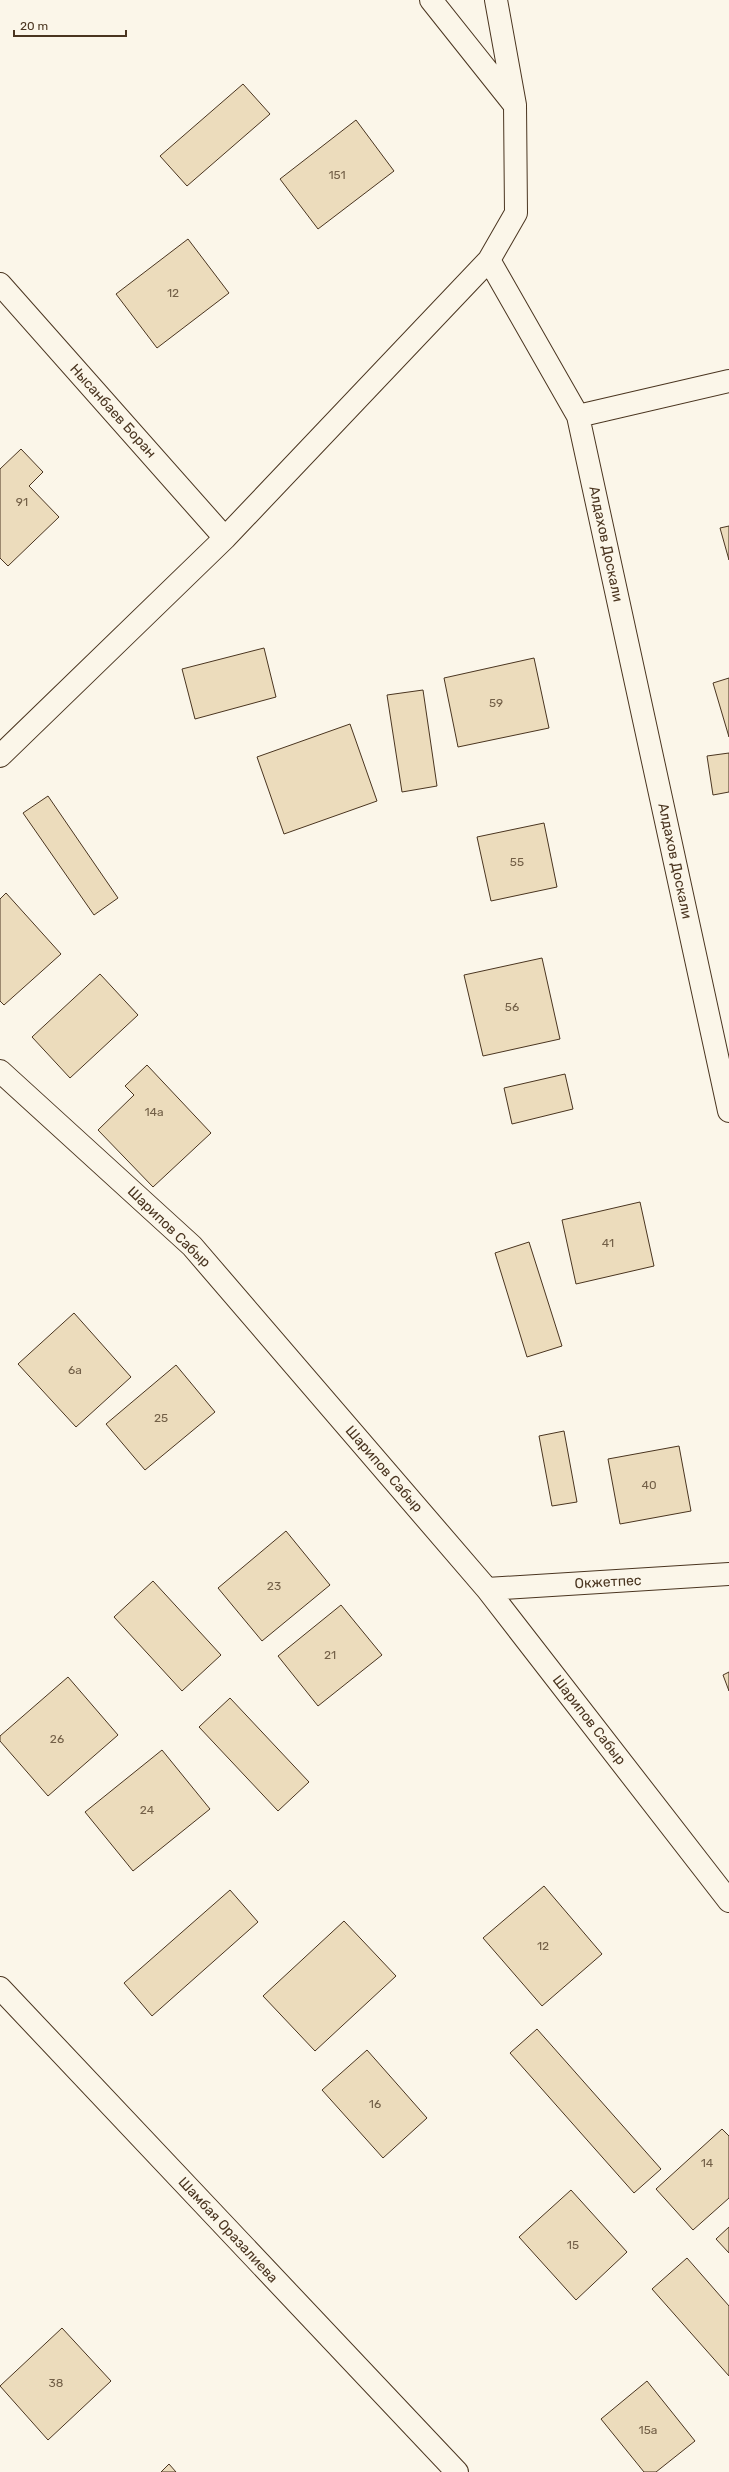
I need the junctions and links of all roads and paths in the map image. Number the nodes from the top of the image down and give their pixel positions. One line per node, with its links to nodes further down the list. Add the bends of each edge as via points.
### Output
1 (432, 0): 3 (street)
2 (496, 0): 3 (street)
3 (514, 105): 4 (street, via 516,213)
4 (489, 260): 7 (street, Алдахов Доскали); 8 (street)
5 (0, 284): 8 (street, Нысанбаев Боран)
6 (729, 381): 7 (street)
7 (578, 416): 11 (street, Алдахов Доскали)
8 (226, 538): 9 (street)
9 (0, 756)
10 (0, 1072): 13 (street, Шарипов Сабыр, via 192,1246)
11 (729, 1111)
12 (729, 1574): 13 (street, Окжетпес)
13 (487, 1589): 14 (street, Шарипов Сабыр)
14 (729, 1901)
15 (0, 1988): 16 (street, Шамбая Оразалиева)
16 (457, 2472)

